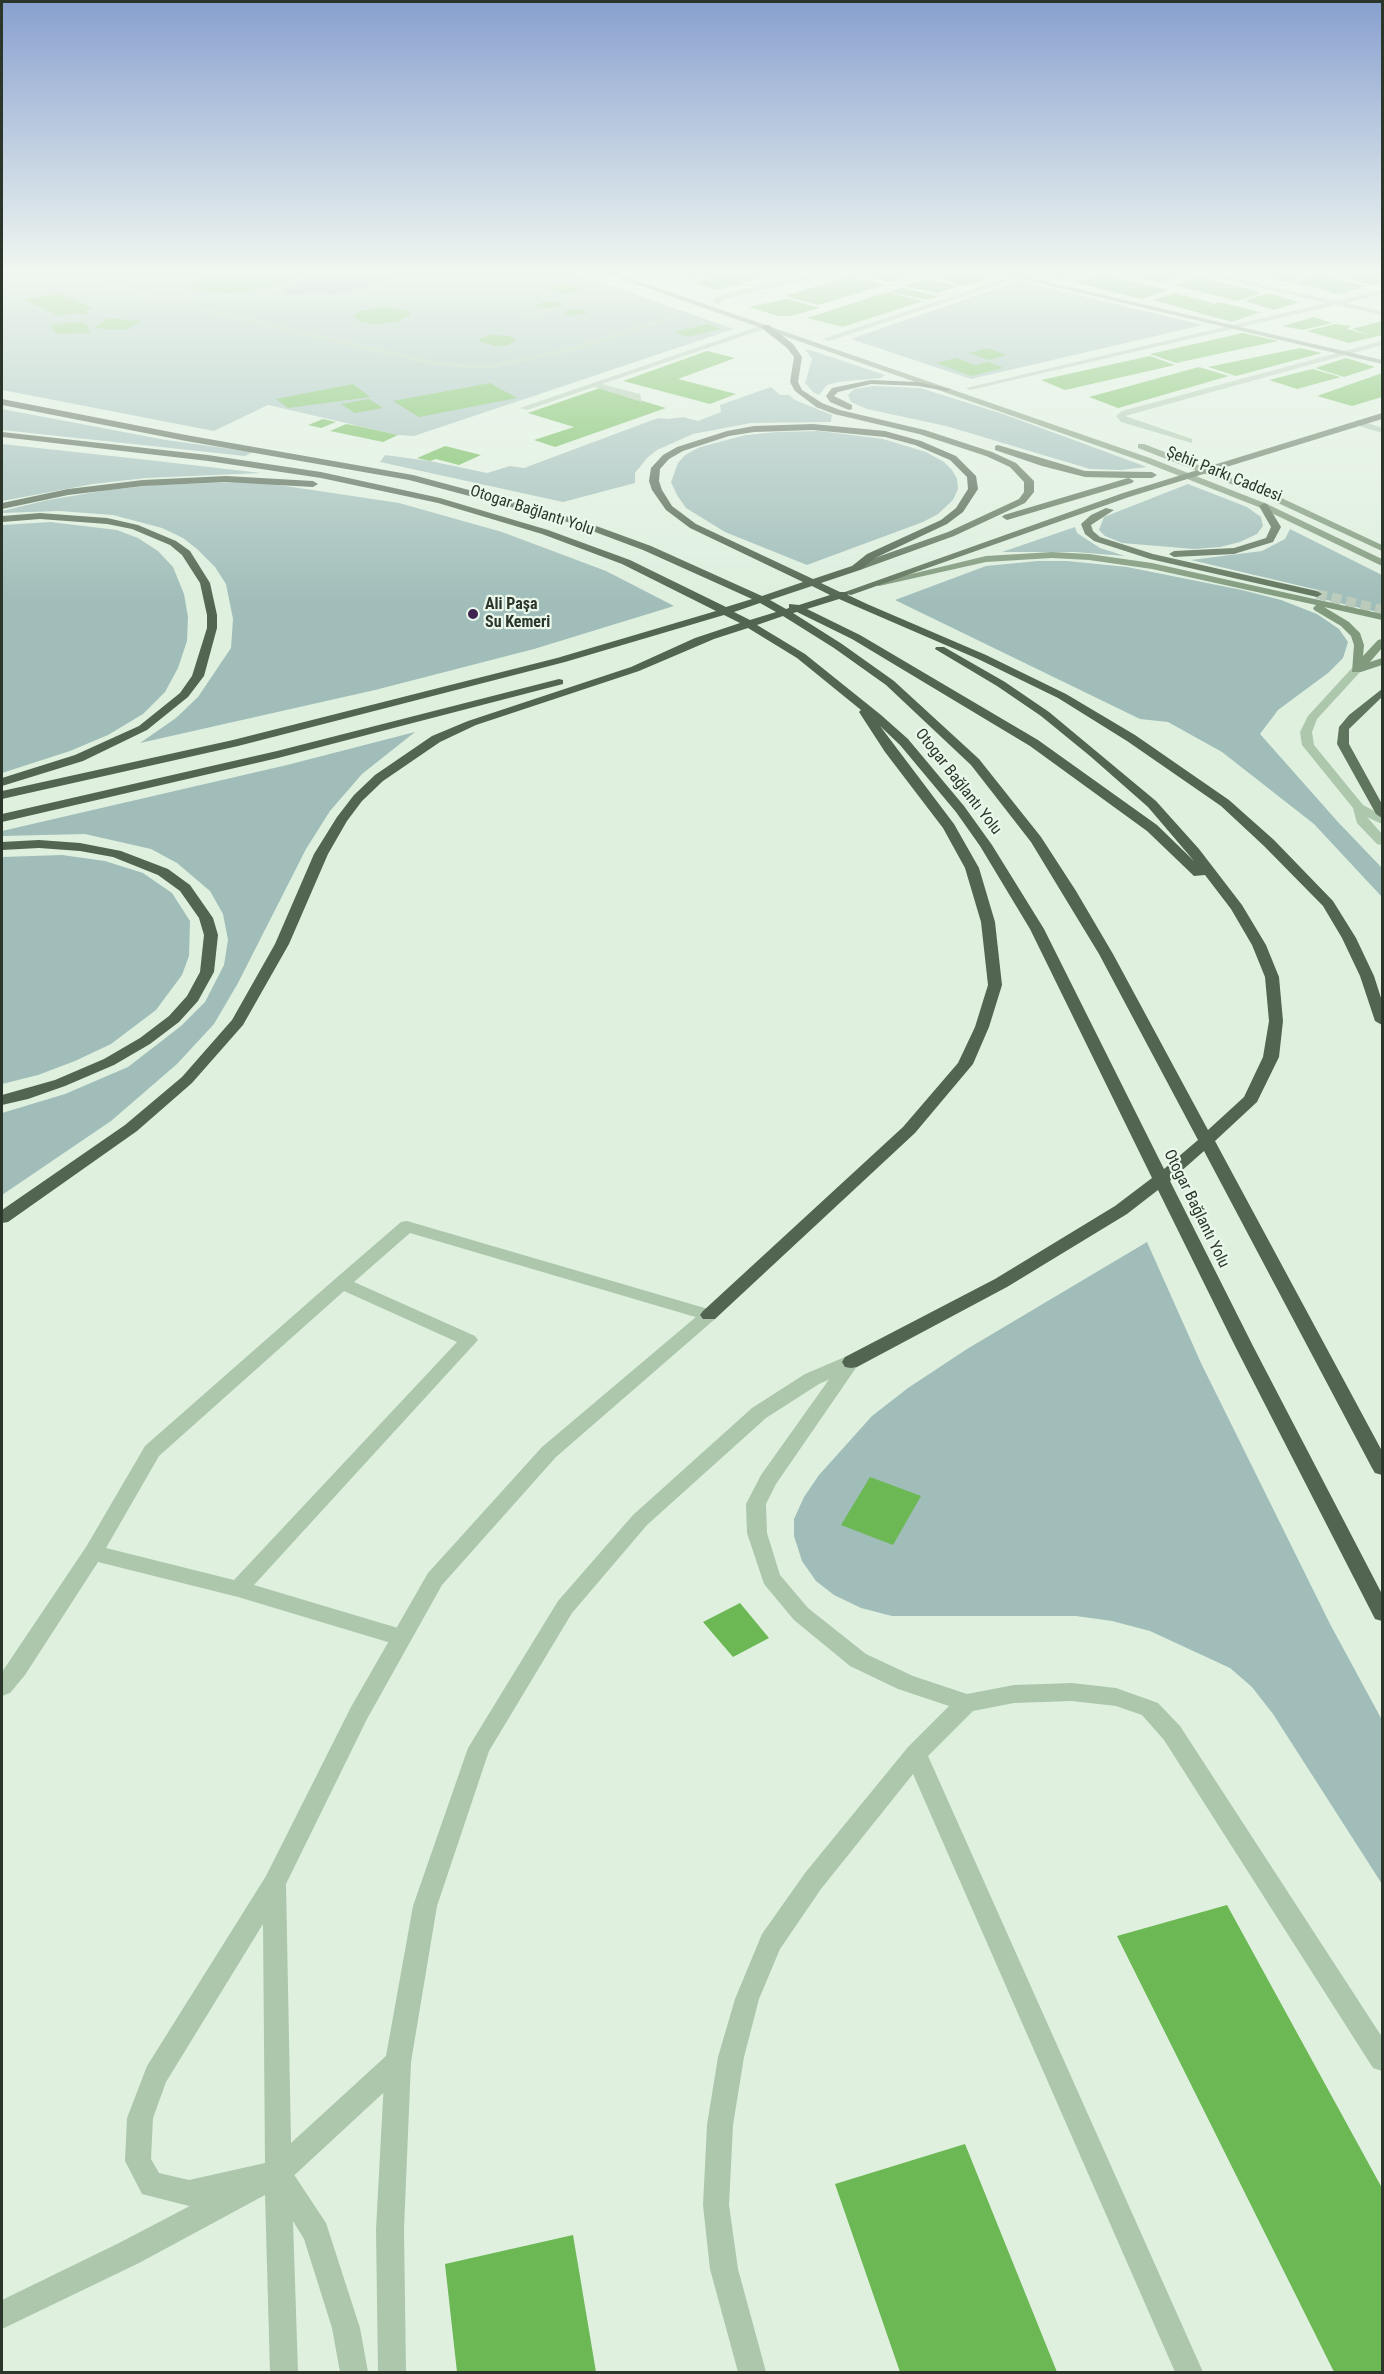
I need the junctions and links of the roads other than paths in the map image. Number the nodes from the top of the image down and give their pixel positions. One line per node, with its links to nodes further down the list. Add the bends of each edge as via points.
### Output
1 (598, 384): 9 (street)
2 (795, 384): 29 (main road, via 819,405 951,441 989,454 1024,473 1029,492 1022,501)
3 (863, 384): 23 (main road, via 835,390 830,396 854,409 928,427 1065,470 1109,476)
4 (913, 384): 11 (main road)
5 (932, 384): 11 (main road, Şehir Parkı Caddesi)
6 (960, 384): 10 (main road)
7 (984, 384): 10 (street)
8 (1233, 384): 20 (street, via 1120,416)
9 (594, 385): 12 (street, via 637,396); 14 (street)
10 (970, 387): 15 (main road)
11 (947, 389): 26 (main road, Şehir Parkı Caddesi)
12 (639, 400)
13 (2, 402): 34 (highway, Otogar Bağlantı Yolu, via 320,460 479,494 592,528)
14 (524, 408)
15 (1045, 413)
16 (1383, 416): 17 (main road)
17 (1359, 423): 18 (street); 24 (main road)
18 (1383, 431)
19 (2, 434): 28 (highway, Otogar Bağlantı Yolu, via 290,470 376,485)
20 (1189, 441)
21 (1132, 443): 30 (main road, Şehir Parkı Caddesi, via 1231,480)
22 (1208, 458): 23 (main road)
23 (1152, 475): 29 (main road)
24 (1169, 481): 31 (main road, via 1094,516 1086,524 1088,532 1097,539); 35 (main road)
25 (2, 506): 28 (highway, via 105,487 183,480 254,480 343,488)
26 (1264, 506): 31 (main road, via 1276,527 1270,540 1262,544 1214,554); 32 (main road, Şehir Parkı Caddesi)
27 (2, 519): 46 (highway, via 40,516 107,521 135,527 173,543 186,553 205,583 213,628 198,676 184,695 143,728 79,758)
28 (514, 522): 45 (highway, Otogar Bağlantı Yolu, via 626,562 702,597 801,656)
29 (951, 534): 33 (main road)
30 (1383, 548)
31 (1128, 550): 36 (main road)
32 (1383, 564)
33 (856, 568): 38 (highway, via 871,556 944,522 960,510 973,489 965,467 937,450 904,439 813,427 754,429 703,440 666,457 656,468 657,490 679,517); 47 (highway, via 561,660 234,743)
34 (729, 583): 54 (highway, via 790,604 856,637 1034,743 1152,828); 61 (highway, Otogar Bağlantı Yolu, via 805,625 890,683 975,762 1036,840 1106,954)
35 (847, 592): 37 (main road, via 986,559 1052,555 1152,566); 40 (highway)
36 (1317, 594)
37 (1287, 596): 39 (main road); 43 (main road, via 1331,615 1356,635)
38 (863, 606): 54 (highway, via 1001,684 1094,753 1152,804); 55 (highway, via 1062,696 1225,803 1328,904 1367,976)
39 (1383, 617)
40 (710, 637): 50 (highway, via 459,708); 57 (highway, via 635,669 472,723 436,740 379,778 358,798 321,854 270,966 231,1030 187,1080 131,1128)
41 (1383, 642): 43 (main road)
42 (1383, 661): 43 (main road)
43 (1356, 670): 48 (street, via 1321,706 1306,732 1308,745 1319,761)
44 (1383, 692): 49 (main road, via 1343,729 1343,744)
45 (861, 703): 59 (highway, via 872,726 949,827 972,868 988,922 995,985 965,1064 916,1122); 64 (highway, Otogar Bağlantı Yolu, via 904,742 960,809 1037,929 1244,1346)
46 (2, 782)
47 (2, 795)
48 (1359, 808): 51 (street); 52 (street, via 1361,820)
49 (1383, 814)
50 (2, 818)
51 (1383, 820)
52 (1383, 841)
53 (2, 846): 56 (highway, via 80,847 140,862 185,888 206,918 211,935 207,972 193,998 174,1019 109,1062 60,1083)
54 (1237, 908): 60 (highway, via 1272,977 1276,1021 1271,1057 1251,1099 1180,1165 1121,1210 1001,1283)
55 (1383, 1021)
56 (2, 1100)
57 (2, 1218)
58 (341, 1283): 59 (street, via 407,1226); 62 (street, via 152,1450); 63 (street, via 469,1340)
59 (709, 1315): 65 (street, via 549,1452 435,1579)
60 (851, 1362): 67 (street, via 768,1480 756,1504 757,1533 771,1578 801,1614 858,1660 906,1683); 71 (street, via 813,1379 759,1413 640,1520 565,1607 479,1748 425,1906)
61 (1383, 1468)
62 (93, 1553): 63 (street); 66 (street)
63 (238, 1589): 65 (street)
64 (1383, 1613)
65 (401, 1637): 69 (street)
66 (2, 1687)
67 (967, 1703): 68 (street); 70 (street, via 1014,1694 1072,1692 1116,1697 1150,1709 1172,1733)
68 (916, 1754): 77 (street, via 813,1881 771,1942 747,1999 731,2058 720,2125 716,2205 724,2269); 78 (street)
69 (274, 1884): 72 (street); 72 (street, via 156,2075 140,2118 138,2161 151,2185 189,2193)
70 (1383, 2059)
71 (398, 2062): 72 (street); 76 (street, via 390,2229)
72 (278, 2173): 73 (street); 74 (street); 75 (street, via 316,2233 346,2328)
73 (2, 2315)
74 (284, 2373)
75 (354, 2373)
76 (392, 2373)
77 (752, 2373)
78 (1189, 2373)

